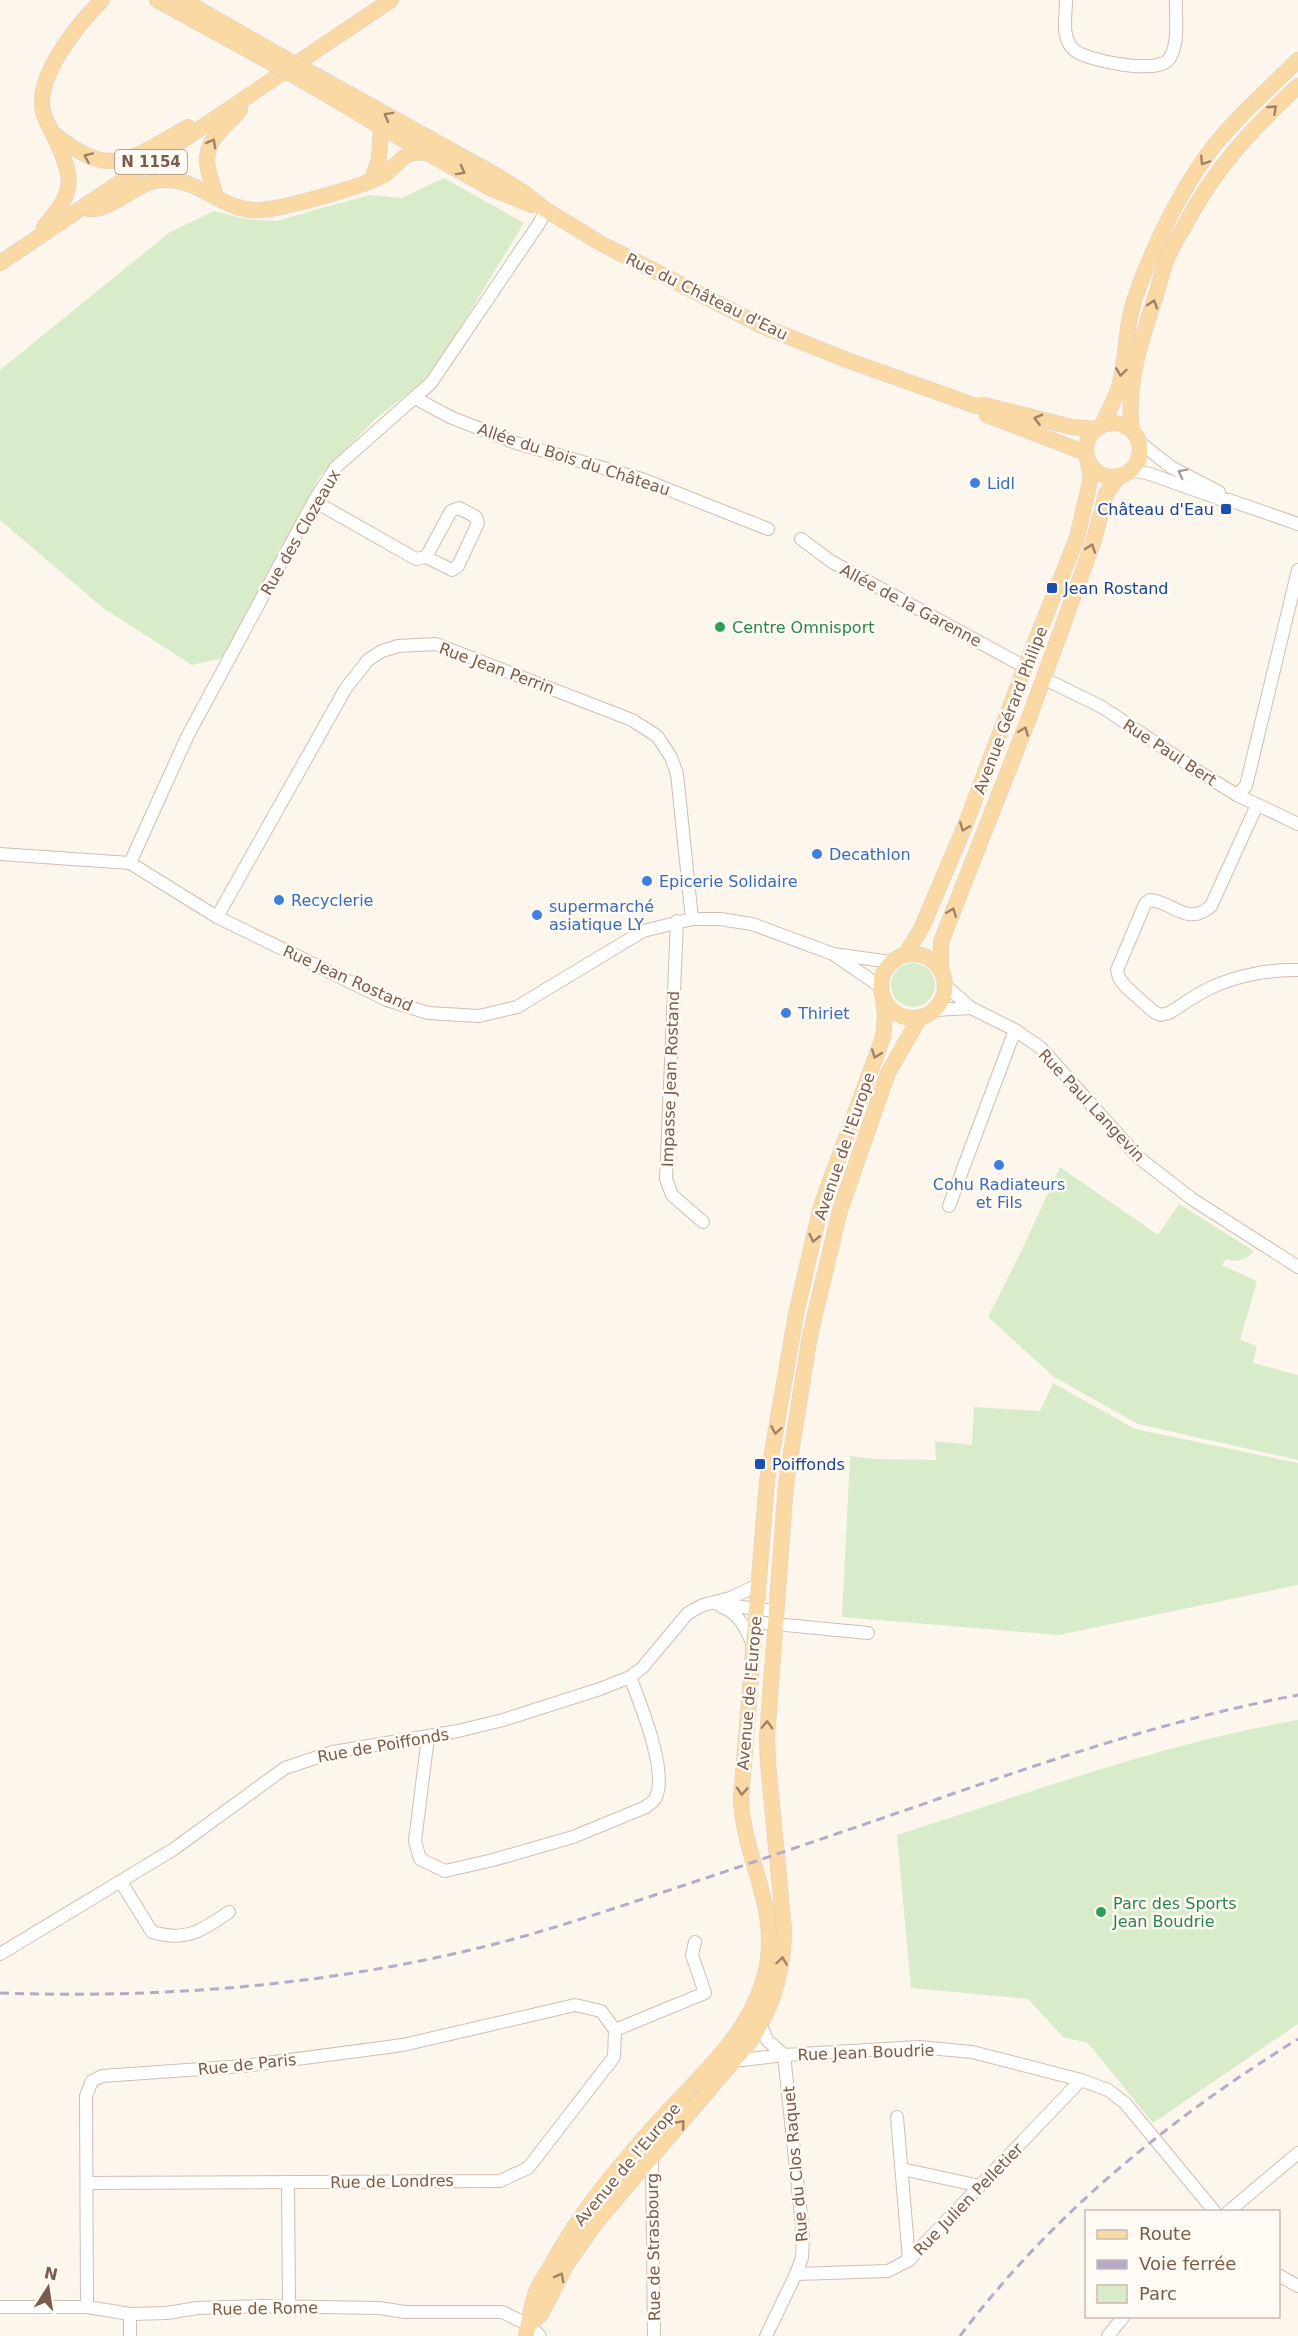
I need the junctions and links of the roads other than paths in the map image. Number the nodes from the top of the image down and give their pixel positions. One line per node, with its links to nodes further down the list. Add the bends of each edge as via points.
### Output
1 (86, 0): 8 (main road)
2 (102, 0): 8 (main road)
3 (157, 0): 9 (main road)
4 (183, 0): 9 (main road)
5 (391, 0): 13 (main road, N 1154)
6 (1066, 0): 7 (street, via 1065,33 1076,52 1113,63 1155,66 1168,61 1175,48)
7 (1176, 0)
8 (81, 22): 16 (main road, via 48,76 43,96 43,110)
9 (266, 54): 11 (main road, bridge)
10 (1298, 60): 29 (main road, one-way to 29, via 1227,130 1182,195 1134,299 1120,382)
11 (323, 86): 15 (main road, Rue du Château d'Eau); 17 (main road, Rue du Château d'Eau, one-way to 11)
12 (1298, 86): 30 (main road, one-way to 12, via 1130,406 1136,360 1167,258 1196,203 1234,150)
13 (249, 96): 14 (main road, N 1154); 22 (main road, one-way to 13, via 206,168 206,154)
14 (219, 117): 16 (main road, one-way to 16, via 196,123 117,162 84,156); 23 (main road, N 1154)
15 (381, 128): 17 (main road, Rue du Château d'Eau); 18 (main road)
16 (53, 134): 25 (main road, via 68,167 68,187 63,204)
17 (405, 135): 18 (main road); 19 (main road, Rue du Château d'Eau); 20 (main road); 24 (main road, Rue du Château d'Eau, via 513,186)
18 (381, 148): 21 (main road)
19 (427, 153): 20 (main road); 24 (main road, Rue du Château d'Eau, one-way to 24, via 508,196)
20 (401, 157): 21 (main road, via 384,175)
21 (372, 179): 22 (main road, via 262,210 237,207)
22 (217, 198): 23 (main road, via 185,181 170,179 138,187 97,210)
23 (83, 207): 25 (main road, N 1154)
24 (546, 210): 27 (street, Rue des Clozeaux, via 430,383); 28 (main road, Rue du Château d'Eau, via 602,244 764,327)
25 (32, 241): 26 (main road, N 1154)
26 (0, 262)
27 (415, 398): 34 (street, Rue des Clozeaux, via 336,467); 36 (street, Allée du Bois du Château, via 450,417 516,443 642,478)
28 (976, 406): 29 (main road, Rue du Château d'Eau, one-way to 28, via 1072,427); 31 (main road, Rue du Château d'Eau, via 981,413)
29 (1099, 427): 30 (main road, via 1118,423); 31 (main road, via 1088,440)
30 (1135, 436): 32 (main road, via 1138,460); 33 (street, one-way to 30, via 1171,467)
31 (1086, 455): 32 (main road, via 1096,471 1111,477); 40 (main road, Avenue Gérard Philipe, via 1091,477 1077,538)
32 (1125, 473): 33 (street, via 1150,474); 41 (main road, Avenue Gérard Philipe, one-way to 32, via 1094,540 1106,494)
33 (1229, 500): 35 (street)
34 (314, 501): 38 (street, via 416,560); 46 (street, Rue des Clozeaux, via 197,717)
35 (1298, 524)
36 (768, 529)
37 (801, 539): 40 (street, Allée de la Garenne, via 832,562)
38 (426, 557): 38 (street, via 452,570 458,566 478,523 476,517 459,508 451,511)
39 (1298, 570): 42 (street, via 1246,786)
40 (1025, 667): 51 (main road, Avenue Gérard Philipe, one-way to 51, via 953,854)
41 (1043, 678): 42 (street, Rue Paul Bert, via 1102,707); 53 (main road, Avenue Gérard Philipe, one-way to 41, via 941,942)
42 (1237, 795): 43 (street, Rue Paul Bert)
43 (1257, 805): 44 (street, Rue Paul Bert); 54 (street, via 1211,906 1192,915 1150,900 1117,970 1126,987 1161,1015 1210,988 1256,974)
44 (1298, 825)
45 (0, 854): 46 (street, Rue Jean Rostand)
46 (130, 863): 47 (street, Rue Jean Rostand)
47 (218, 917): 48 (street, Rue Jean Perrin, via 346,688 368,660 398,646 436,644 632,720 657,736 677,774); 49 (street, Rue Jean Rostand, via 387,1000 428,1013 456,1016 517,1008 643,931)
48 (692, 919): 49 (street, Rue Jean Rostand); 50 (street, Rue Jean Rostand, via 752,924)
49 (677, 921): 62 (street, Impasse Jean Rostand, via 666,1179 672,1196)
50 (832, 954): 52 (street, Rue Jean Rostand); 56 (street, Rue Jean Rostand)
51 (906, 954): 52 (main road); 53 (main road, via 926,956)
52 (891, 962): 56 (main road, via 882,978)
53 (941, 969): 55 (main road)
54 (1298, 970)
55 (946, 986): 57 (street, Rue Paul Langevin); 58 (main road)
56 (882, 992): 59 (main road, via 887,1005 902,1016); 64 (main road, Avenue de l'Europe, one-way to 64, via 883,1037 821,1206 796,1314 767,1481)
57 (971, 1008): 58 (street, Rue Paul Langevin); 60 (street, Rue Paul Langevin)
58 (935, 1010): 59 (main road)
59 (920, 1017): 67 (main road, Avenue de l'Europe, via 888,1073 840,1210 810,1335 793,1436)
60 (1015, 1030): 61 (street); 63 (street, Rue Paul Langevin, via 1041,1048 1138,1156 1192,1199)
61 (949, 1206)
62 (703, 1222)
63 (1298, 1267)
64 (758, 1585): 65 (street, Rue de Poiffonds); 66 (main road, Avenue de l'Europe)
65 (713, 1603): 66 (street); 69 (street, via 738,1616); 70 (street, Rue de Poiffonds, via 688,1613)
66 (756, 1616): 67 (street); 69 (main road, Avenue de l'Europe)
67 (775, 1618): 68 (street); 76 (main road, Avenue de l'Europe, one-way to 67, via 778,1983 784,1940 767,1752)
68 (868, 1633)
69 (753, 1646): 99 (main road, Avenue de l'Europe, one-way to 99, via 741,1799 745,1832 768,1915 769,1950 763,1979 751,2011 735,2037 583,2213 536,2292)
70 (630, 1677): 71 (street, Rue de Poiffonds, via 503,1720); 71 (street, via 651,1730 659,1780 656,1798 646,1807 543,1847 445,1870 420,1859 415,1841)
71 (428, 1737): 72 (street, Rue de Poiffonds, via 333,1752 285,1768 174,1849)
72 (121, 1882): 73 (street, via 152,1932 170,1937 199,1932); 75 (street, Rue de Poiffonds)
73 (229, 1912)
74 (696, 1942): 77 (street, via 692,1955 705,1993)
75 (0, 1954)
76 (761, 2025): 78 (street, Rue Jean Boudrie, via 767,2040); 79 (main road, Avenue de l'Europe)
77 (615, 2030): 85 (street, Rue de Paris, via 601,2011 575,2006 392,2046 244,2066 102,2076 92,2081 86,2096); 86 (street, Rue de Londres, via 614,2057 528,2168 500,2181)
78 (784, 2055): 79 (street); 80 (street, Rue Jean Boudrie, via 919,2047 972,2052); 91 (street, Rue du Clos Raquet, via 803,2235 802,2258)
79 (733, 2061): 83 (main road, Avenue de l'Europe, one-way to 79)
80 (1081, 2080): 87 (street, Rue Julien Pelletier); 88 (street, Rue Jean Boudrie, via 1108,2090 1125,2103)
81 (897, 2117): 84 (street)
82 (1298, 2153): 89 (street)
83 (652, 2158): 99 (main road, Avenue de l'Europe, one-way to 83, via 541,2314 567,2264 597,2220); 102 (street, Rue de Strasbourg)
84 (902, 2169): 87 (street); 90 (street)
85 (87, 2183): 86 (street, Rue de Londres); 95 (street, Rue de Paris)
86 (288, 2183): 96 (street)
87 (980, 2186): 90 (street, Rue Julien Pelletier)
88 (1214, 2210)
89 (1229, 2210)
90 (909, 2260): 91 (street, Rue Julien Pelletier, via 888,2271)
91 (796, 2274): 103 (street, Rue du Clos Raquet)
92 (1280, 2276): 93 (street)
93 (1298, 2286)
94 (0, 2307): 95 (street, Rue de Rome)
95 (87, 2307): 97 (street, Rue de Rome)
96 (289, 2307): 97 (street, Rue de Rome, via 197,2308); 99 (street, Rue de Rome, via 502,2312)
97 (130, 2314): 100 (street)
98 (1122, 2318): 104 (street)
99 (525, 2332): 101 (street, Rue de Rome)
100 (130, 2336)
101 (540, 2336)
102 (654, 2336)
103 (766, 2336)
104 (1108, 2336)

